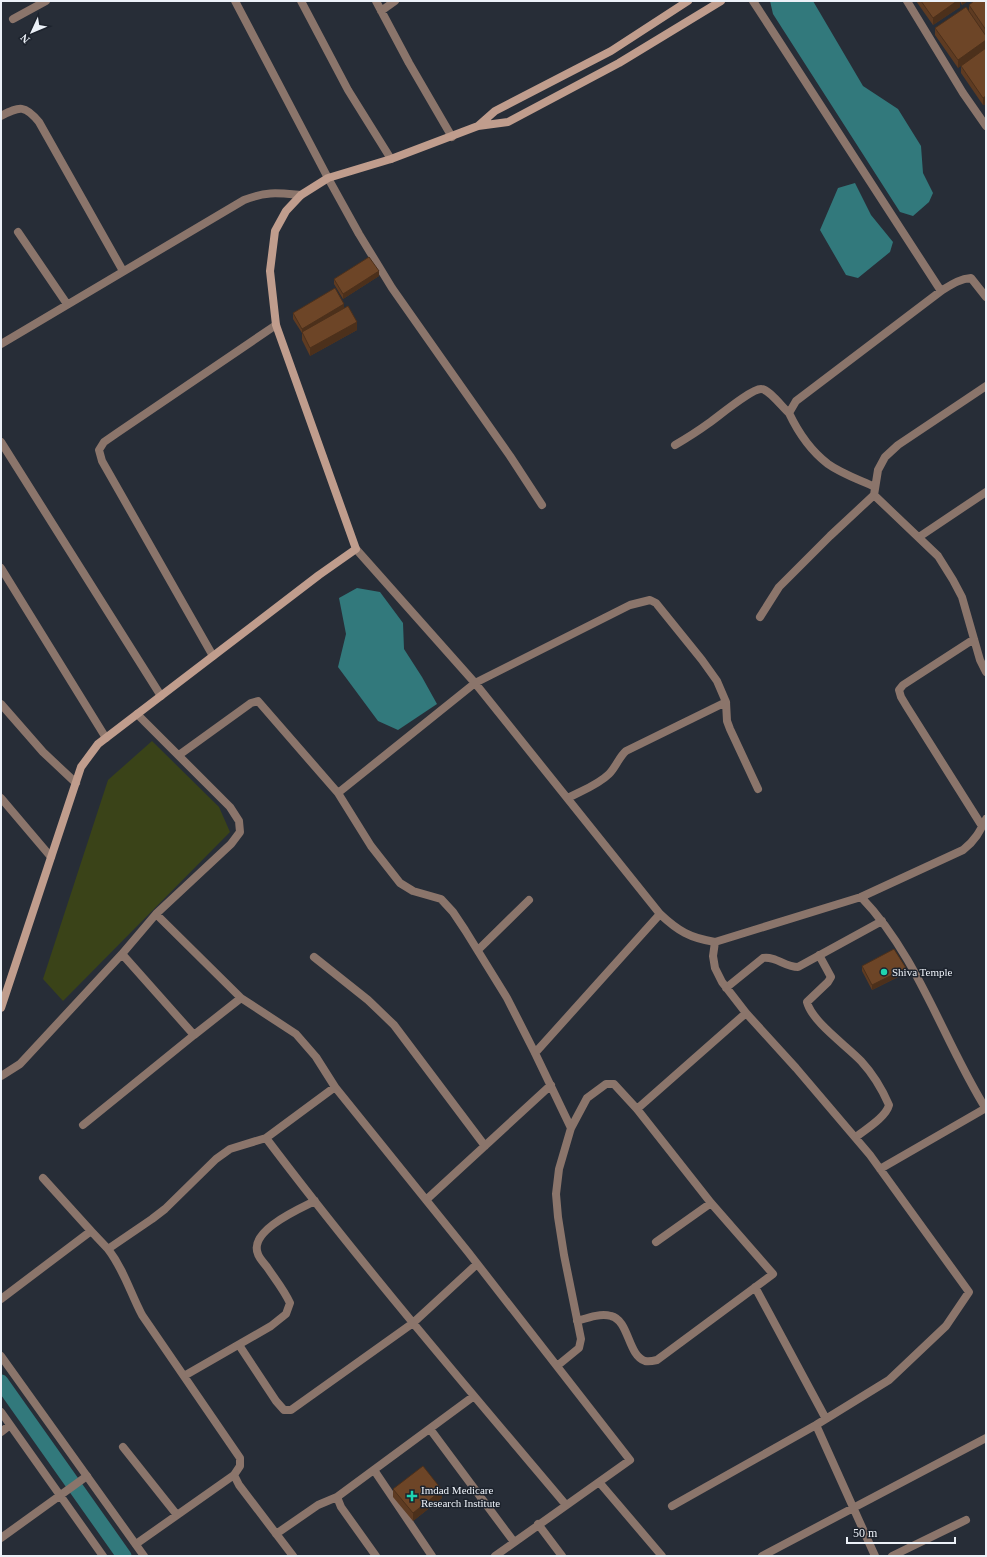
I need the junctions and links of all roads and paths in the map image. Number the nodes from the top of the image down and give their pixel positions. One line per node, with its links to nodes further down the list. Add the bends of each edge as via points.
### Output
1 (46, 1): 11 (street)
2 (235, 1): 17 (street)
3 (301, 1): 16 (street, via 348,90)
4 (376, 1): 10 (street)
5 (395, 1): 10 (street)
6 (688, 1): 13 (main road, via 611,51 495,111)
7 (721, 1): 13 (main road, via 619,63 508,122)
8 (753, 1): 21 (street)
9 (907, 1): 14 (street)
10 (381, 11): 15 (street)
11 (14, 19)
12 (2, 112): 20 (street, via 24,108 39,122)
13 (478, 126): 15 (main road)
14 (986, 126)
15 (452, 137): 16 (main road)
16 (391, 159): 17 (main road)
17 (328, 178): 18 (main road); 32 (street, via 392,288)
18 (301, 195): 20 (street, via 274,192 244,200); 24 (main road, via 286,211 275,231 270,271)
19 (18, 232): 23 (street)
20 (123, 271): 23 (street)
21 (941, 291): 22 (street, via 962,279 971,278); 27 (street, via 796,401)
22 (986, 297)
23 (67, 304): 25 (street)
24 (276, 325): 34 (main road); 38 (street, via 104,442 99,450 102,461)
25 (1, 344)
26 (986, 386): 30 (street, via 898,445 885,457 878,470)
27 (789, 413): 29 (street, via 769,392 761,389); 30 (street, via 804,439 828,464)
28 (1, 442): 41 (street)
29 (675, 445)
30 (875, 491): 33 (street); 36 (street, via 779,588)
31 (986, 492): 33 (street)
32 (542, 505)
33 (918, 537): 37 (street, via 938,556 953,580 962,598)
34 (356, 549): 38 (main road); 40 (street)
35 (1, 568): 45 (street)
36 (760, 617)
37 (974, 639): 39 (street); 52 (street, via 899,690 907,707)
38 (213, 656): 41 (main road)
39 (986, 672)
40 (475, 682): 42 (street, via 618,610 650,600 656,603 702,660 717,681); 49 (street); 51 (street)
41 (161, 696): 44 (main road)
42 (726, 702): 48 (street, via 727,721); 51 (street, via 626,751 604,778)
43 (1, 704): 47 (street, via 43,752)
44 (137, 714): 45 (main road); 46 (street)
45 (106, 738): 47 (main road, via 98,744 81,767)
46 (179, 755): 49 (street, via 251,703 258,701); 56 (street, via 230,807 239,821 240,832 231,844)
47 (76, 783): 53 (main road)
48 (758, 789)
49 (338, 793): 60 (street, via 371,846 400,883 413,891 441,899 453,912)
50 (1, 798): 53 (street)
51 (568, 798): 57 (street)
52 (984, 822): 54 (street, via 971,844 963,850)
53 (51, 857): 66 (main road)
54 (861, 897): 58 (street); 59 (street)
55 (529, 900): 60 (street)
56 (156, 914): 61 (street); 65 (street)
57 (660, 914): 59 (street, via 673,927 685,934 698,940); 69 (street)
58 (882, 921): 62 (street); 73 (street, via 912,969 974,1089)
59 (715, 942): 64 (street, via 715,968)
60 (478, 950): 69 (street, via 507,998)
61 (122, 954): 68 (street); 70 (street, via 20,1064)
62 (819, 955): 64 (street, via 798,967 790,967 769,957 762,958); 77 (street, via 830,977 807,1002 809,1008 868,1068 889,1105 888,1111 882,1117)
63 (314, 957): 79 (street, via 368,1000 394,1025)
64 (726, 988): 67 (street)
65 (242, 998): 68 (street); 72 (street, via 296,1034 316,1057)
66 (1, 1008)
67 (746, 1013): 74 (street); 77 (street)
68 (194, 1035): 75 (street)
69 (535, 1053): 71 (street)
70 (1, 1076)
71 (551, 1085): 76 (street); 79 (street)
72 (334, 1087): 78 (street); 82 (street)
73 (985, 1104): 80 (street)
74 (637, 1109): 76 (street, via 614,1084 606,1084 587,1098); 84 (street)
75 (83, 1125)
76 (571, 1128): 91 (street, via 559,1169 556,1194)
77 (856, 1137): 80 (street)
78 (266, 1138): 83 (street); 87 (street, via 230,1149 216,1159 152,1220)
79 (485, 1146): 82 (street)
80 (880, 1169): 99 (street, via 969,1292 946,1326 889,1380)
81 (44, 1178): 85 (street)
82 (426, 1200): 88 (street)
83 (315, 1201): 92 (street); 93 (street, via 274,1224 264,1232 256,1245 257,1254 290,1303 286,1314)
84 (711, 1202): 86 (street); 89 (street, via 773,1274)
85 (91, 1231): 87 (street); 90 (street)
86 (656, 1242)
87 (108, 1249): 96 (street, via 118,1262 142,1315)
88 (477, 1264): 92 (street); 95 (street)
89 (755, 1288): 91 (street, via 710,1319 666,1355 647,1362 639,1358 619,1320 601,1315); 99 (street)
90 (1, 1299)
91 (577, 1321): 95 (street, via 581,1339 579,1348)
92 (413, 1323): 93 (street, via 291,1410 284,1410 276,1401); 97 (street)
93 (238, 1345): 96 (street)
94 (1, 1356): 108 (street)
95 (557, 1366): 109 (street, via 630,1460)
96 (184, 1376): 107 (street, via 235,1448 240,1458 240,1466)
97 (474, 1396): 102 (street); 112 (street)
98 (1, 1412): 100 (street)
99 (826, 1419): 101 (street)
100 (10, 1425): 103 (street); 110 (street)
101 (816, 1425): 113 (street); 114 (street)
102 (430, 1429): 106 (street); 120 (street)
103 (1, 1432)
104 (986, 1438): 114 (street)
105 (123, 1446): 115 (street)
106 (374, 1470): 111 (street); 126 (street)
107 (234, 1475): 115 (street); 118 (street)
108 (87, 1476): 110 (street); 121 (street)
109 (599, 1482): 112 (street); 129 (street)
110 (60, 1496): 119 (street); 122 (street)
111 (337, 1497): 118 (street, via 318,1505); 125 (street, via 341,1507)
112 (566, 1505): 117 (street)
113 (672, 1506)
114 (853, 1507): 130 (street); 131 (street)
115 (177, 1515): 121 (street)
116 (966, 1520): 132 (street)
117 (538, 1524): 120 (street); 128 (street)
118 (276, 1534): 124 (street)
119 (1, 1538)
120 (514, 1542): 127 (street)
121 (136, 1544): 123 (street)
122 (103, 1556)
123 (144, 1556)
124 (293, 1556)
125 (376, 1556)
126 (432, 1556)
127 (495, 1556)
128 (562, 1556)
129 (662, 1556)
130 (762, 1556)
131 (875, 1556)
132 (892, 1556)

